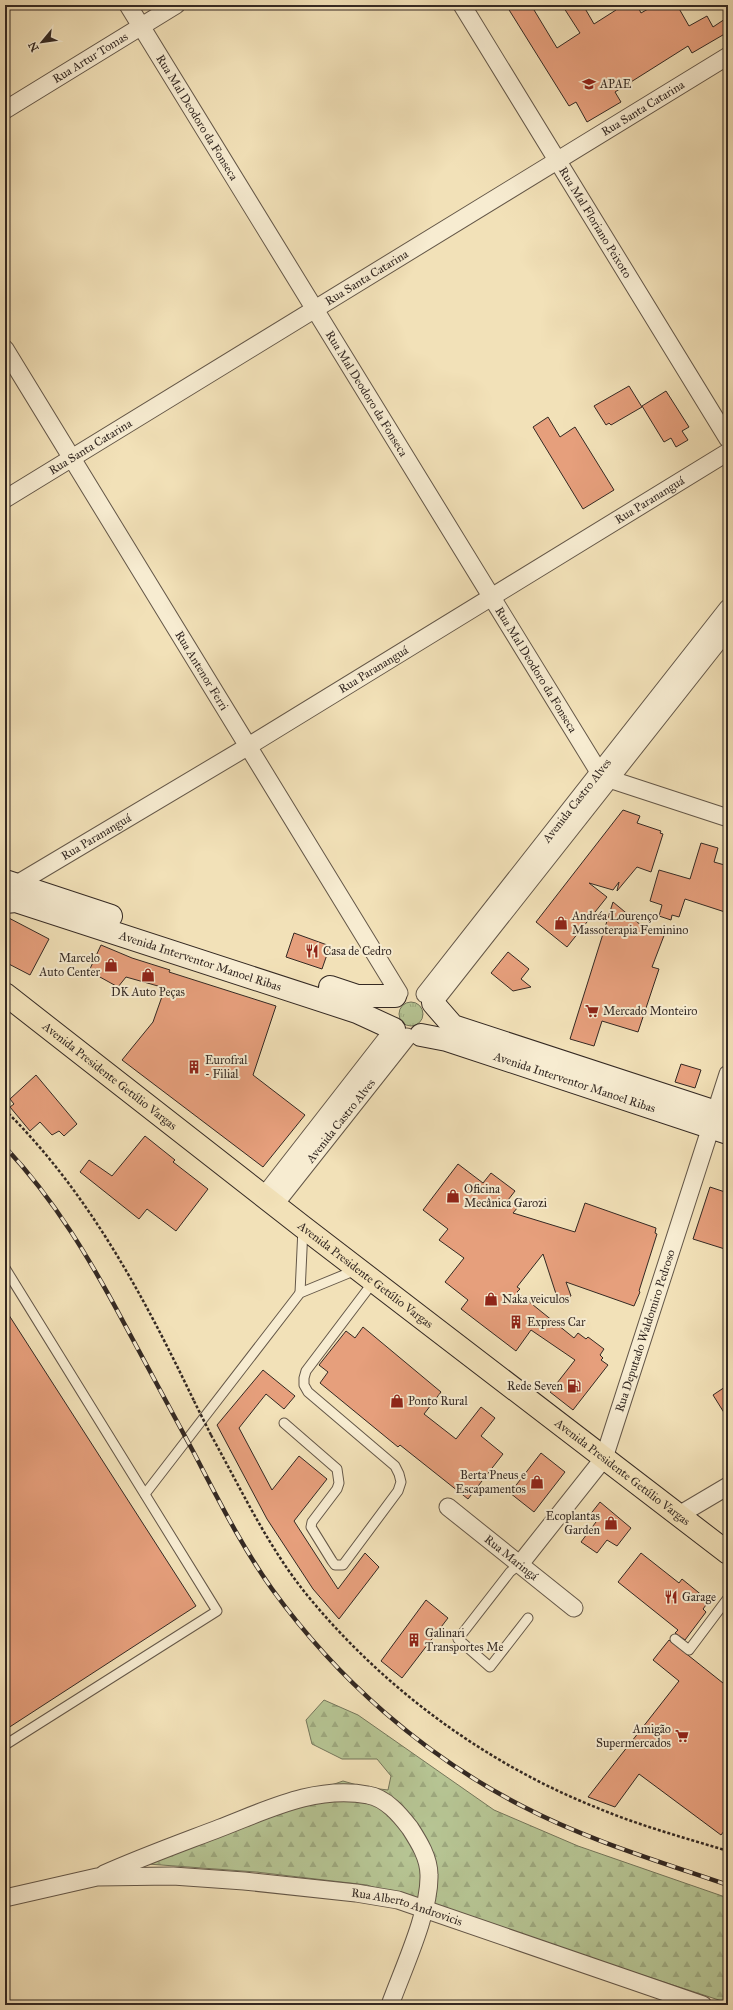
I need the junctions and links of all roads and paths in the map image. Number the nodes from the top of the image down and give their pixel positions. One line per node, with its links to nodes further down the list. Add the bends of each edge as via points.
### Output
1 (128, 5): 4 (street, Rua Mal Deodoro da Fonseca)
2 (176, 5): 4 (street, Rua Artur Tomas)
3 (462, 5): 7 (street, Rua Mal Floriano Peixoto)
4 (141, 26): 6 (street, Rua Artur Tomas); 8 (street, Rua Mal Deodoro da Fonseca)
5 (728, 56): 7 (street, Rua Santa Catarina)
6 (5, 110)
7 (558, 160): 8 (street, Rua Santa Catarina); 10 (street, Rua Mal Floriano Peixoto)
8 (314, 310): 12 (street, Rua Santa Catarina); 14 (street, Rua Mal Deodoro da Fonseca)
9 (5, 349): 12 (street, Rua Antenor Ferri)
10 (728, 439)
11 (728, 452): 14 (street, Rua Parananguá)
12 (71, 459): 13 (street, Rua Santa Catarina); 18 (street, Rua Antenor Ferri)
13 (5, 499)
14 (490, 596): 18 (street, Rua Parananguá); 19 (street, Rua Mal Deodoro da Fonseca)
15 (728, 608): 17 (street, Avenida Castro Alves)
16 (728, 629): 17 (street, Avenida Castro Alves)
17 (701, 654): 19 (street, Avenida Castro Alves)
18 (248, 747): 21 (street, Rua Parananguá); 24 (street, Rua Antenor Ferri)
19 (604, 775): 20 (street); 25 (street, Avenida Castro Alves)
20 (728, 818)
21 (9, 889): 22 (street, Avenida Interventor Manoel Ribas, via 16,901)
22 (250, 969): 24 (street, Avenida Interventor Manoel Ribas, via 357,996); 26 (street, Avenida Interventor Manoel Ribas)
23 (5, 994): 30 (main road, Avenida Presidente Getúlio Vargas)
24 (397, 994): 25 (street, via 412,989); 26 (street, via 390,1003 389,1021)
25 (429, 998): 26 (street, via 435,1012 434,1022 429,1030); 29 (street, Avenida Interventor Manoel Ribas, via 453,1026)
26 (407, 1034): 29 (street, Avenida Interventor Manoel Ribas, via 447,1040); 30 (street, Avenida Castro Alves)
27 (728, 1074): 29 (street, Rua Deputado Waldomiro Pedroso)
28 (5, 1110): 48 (path, bridge, via 61,1173 104,1233 143,1299 211,1435 261,1525 306,1594 343,1637 403,1692 461,1736 528,1776 600,1809)
29 (720, 1122): 36 (street, Rua Deputado Waldomiro Pedroso)
30 (269, 1200): 31 (main road, Avenida Presidente Getúlio Vargas)
31 (303, 1227): 33 (main road, Avenida Presidente Getúlio Vargas); 34 (lane)
32 (5, 1268): 38 (lane)
33 (366, 1274): 34 (lane); 35 (lane, via 304,1378 304,1385 312,1396 392,1463 401,1482 398,1491 343,1565 335,1565 311,1527 337,1489 340,1482 337,1469); 36 (main road, Avenida Presidente Getúlio Vargas)
34 (300, 1294): 38 (lane)
35 (284, 1422)
36 (604, 1458): 40 (main road, Avenida Presidente Getúlio Vargas); 42 (street, Rua Deputado Waldomiro Pedroso)
37 (728, 1486): 40 (street)
38 (145, 1494): 47 (lane, via 217,1611)
39 (448, 1507): 42 (street, Rua Maringá)
40 (679, 1515): 41 (main road, Avenida Presidente Getúlio Vargas)
41 (728, 1553)
42 (520, 1564): 44 (street, Rua Maringá); 45 (lane, via 510,1572 458,1639 490,1666)
43 (728, 1598): 46 (lane, via 689,1650)
44 (574, 1608)
45 (528, 1618)
46 (676, 1639)
47 (5, 1745)
48 (728, 1851)
49 (97, 1877): 50 (street, Rua Alberto Androvicis); 51 (street, Rua Alberto Androvicis, via 173,1876 244,1881 356,1893 398,1900); 51 (street, Rua Alberto Androvicis, via 303,1797 335,1793 369,1795 386,1803 402,1818 422,1847 429,1875)
50 (5, 1898)
51 (424, 1910): 52 (street, Rua Alberto Androvicis); 53 (street, Rua Alberto Androvicis)
52 (390, 2005)
53 (703, 2005)

